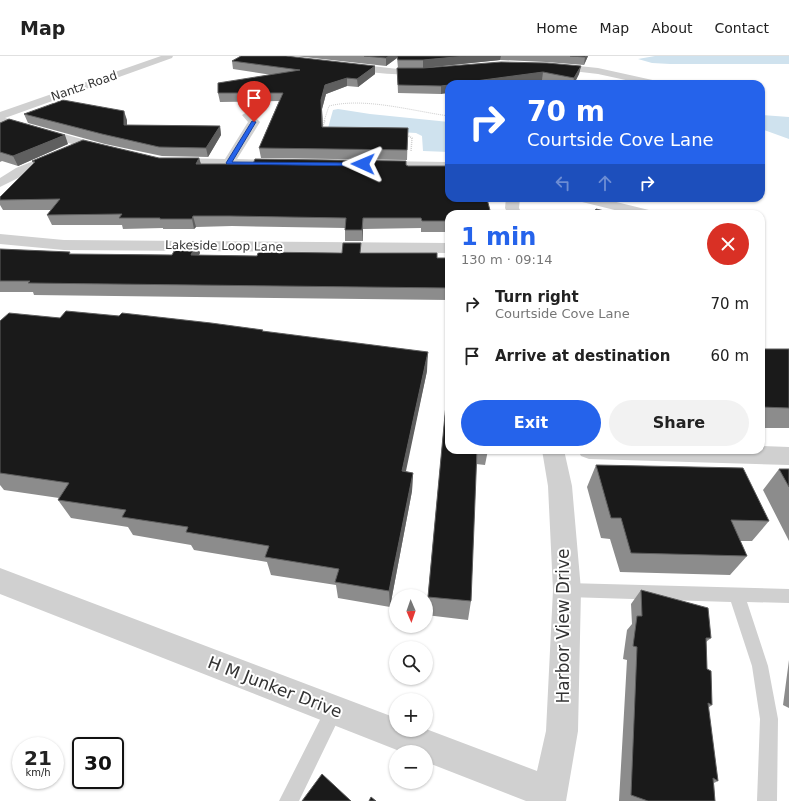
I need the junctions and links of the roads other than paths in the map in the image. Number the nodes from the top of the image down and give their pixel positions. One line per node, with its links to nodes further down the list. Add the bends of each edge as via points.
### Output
1 (169, 56): 7 (street, Nantz Road)
2 (539, 65): 5 (street, via 593,70)
3 (338, 66): 4 (street, via 398,72)
4 (439, 71)
5 (639, 80)
6 (247, 115): 12 (street, via 254,122)
7 (0, 116)
8 (0, 120): 9 (street)
9 (84, 144): 10 (street); 16 (street, via 21,171)
10 (116, 152)
11 (156, 160): 12 (street)
12 (229, 163): 13 (street)
13 (298, 164)
14 (360, 164): 15 (street)
15 (445, 166)
16 (0, 183)
17 (598, 202): 18 (street)
18 (632, 210)
19 (0, 239): 20 (street, Lakeside Loop Lane, via 64,245)
20 (445, 248)
21 (554, 454): 25 (street, Harbor View Drive, via 560,486)
22 (722, 454): 23 (street)
23 (789, 456)
24 (0, 581): 28 (street, H M Junker Drive)
25 (567, 590): 26 (lane); 29 (street, Harbor View Drive, via 562,731)
26 (737, 595): 27 (lane); 31 (lane, via 760,666 769,719)
27 (789, 596)
28 (334, 710): 29 (street, H M Junker Drive); 30 (lane)
29 (549, 797)
30 (290, 801)
31 (767, 801)

